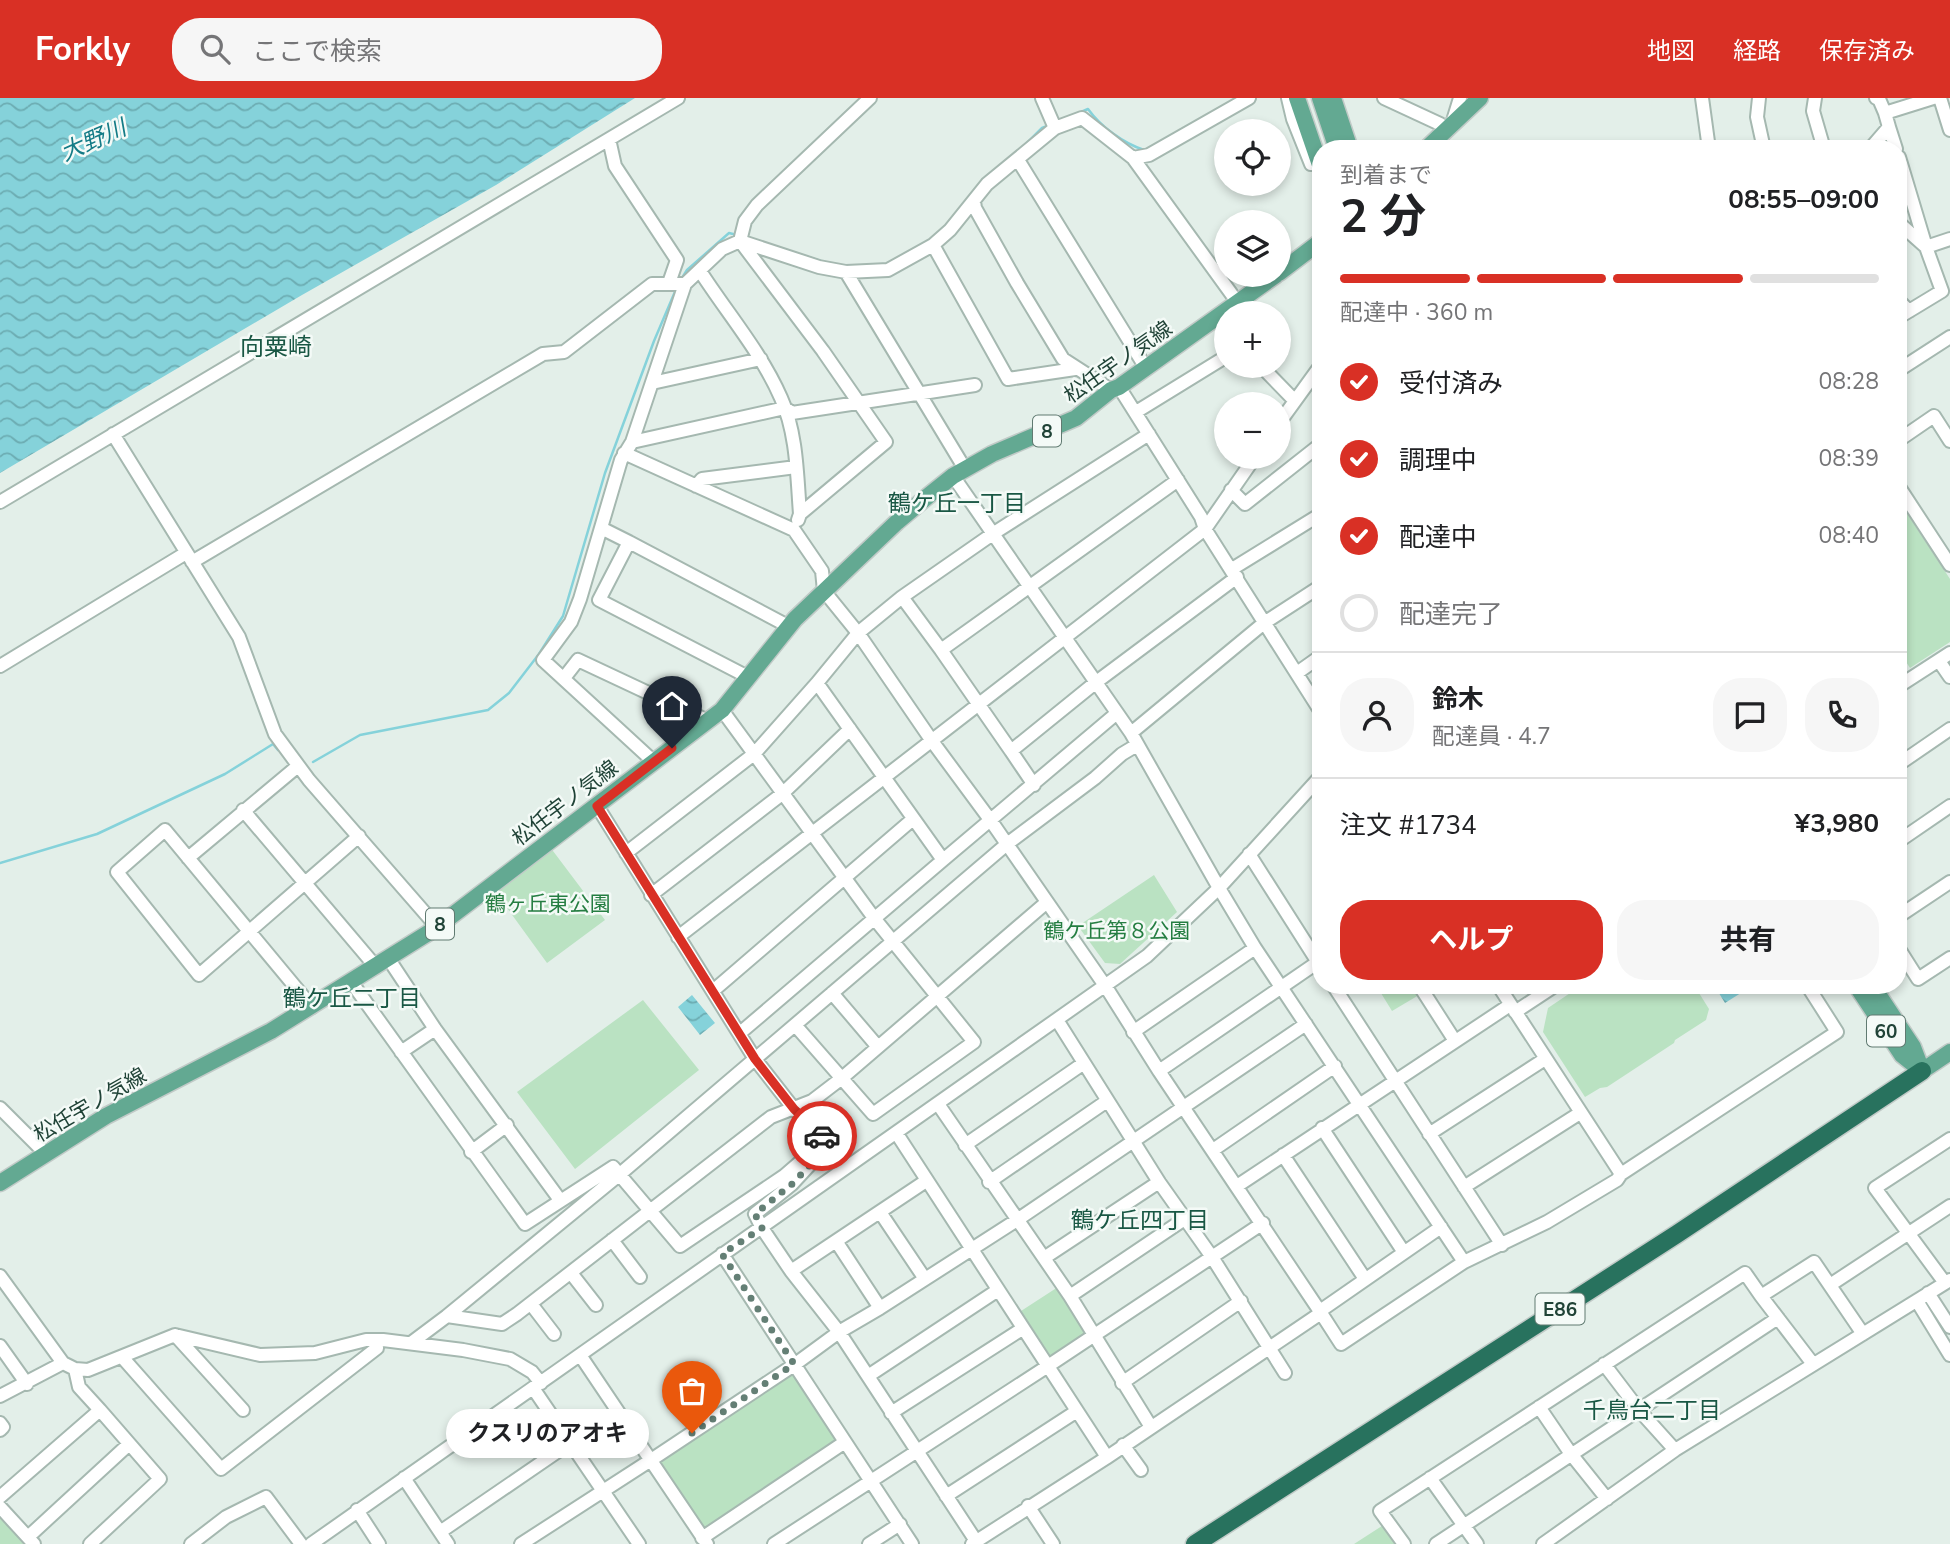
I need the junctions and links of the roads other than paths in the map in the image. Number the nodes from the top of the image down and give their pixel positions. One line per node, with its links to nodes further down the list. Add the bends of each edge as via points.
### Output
1 (678, 98): 25 (street)
2 (870, 98): 43 (street, via 757,205)
3 (1042, 98): 23 (street)
4 (1249, 98): 37 (street, via 1149,155)
5 (1288, 98): 39 (street)
6 (1297, 98): 26 (main road)
7 (1307, 98): 27 (main road)
8 (1320, 98): 28 (main road)
9 (1333, 98): 29 (main road)
10 (1340, 98): 30 (street)
11 (1384, 98): 21 (street)
12 (1460, 98): 21 (street)
13 (1480, 98): 21 (main road)
14 (1702, 98): 32 (street)
15 (1759, 98): 33 (street)
16 (1815, 98): 34 (street, via 1813,111)
17 (1878, 98): 20 (street)
18 (1933, 98): 20 (street)
19 (1940, 98): 24 (street)
20 (1885, 113): 22 (street)
21 (1449, 127): 31 (main road)
22 (1889, 127): 35 (street); 36 (street)
23 (1055, 128): 37 (street, via 1082,118); 38 (street)
24 (1950, 130)
25 (609, 139): 51 (street, via 615,166 677,260); 74 (street)
26 (1313, 140)
27 (1316, 140)
28 (1341, 140)
29 (1343, 140)
30 (1352, 140)
31 (1435, 140)
32 (1708, 140)
33 (1762, 140)
34 (1822, 140)
35 (1878, 140)
36 (1893, 140)
37 (1133, 158): 53 (street)
38 (1018, 160): 41 (street); 61 (street)
39 (1312, 164)
40 (1907, 184): 46 (street)
41 (974, 201): 45 (street); 62 (street, via 1017,284 1063,359)
42 (1907, 230): 46 (street)
43 (740, 237): 49 (street); 50 (street, via 819,267); 70 (street)
44 (1950, 239): 46 (street)
45 (933, 245): 50 (street, via 888,270); 62 (street, via 1008,379)
46 (1926, 247): 55 (street, via 1942,291)
47 (1312, 248): 48 (main road, 松任宇ノ気線 / 8)
48 (1291, 264)
49 (700, 271): 51 (street); 58 (street)
50 (846, 272): 68 (street)
51 (678, 283): 65 (street); 96 (street, via 652,284 565,352 543,354)
52 (1260, 287): 54 (main road, 松任宇ノ気線 / 8)
53 (1237, 301)
54 (1241, 301)
55 (1907, 312)
56 (1214, 320): 61 (main road, 松任宇ノ気線 / 8)
57 (1950, 337): 60 (street)
58 (761, 359): 65 (street); 72 (street)
59 (1214, 364): 73 (street)
60 (1907, 365)
61 (1146, 368): 67 (main road, 松任宇ノ気線 / 8)
62 (1075, 369): 67 (street)
63 (1273, 378): 69 (street)
64 (1312, 378): 69 (street)
65 (652, 383): 78 (street)
66 (975, 385): 68 (street)
67 (1115, 388): 73 (street); 83 (main road, 松任宇ノ気線 / 8, via 1076,418)
68 (918, 394): 70 (street); 83 (street)
69 (1296, 401): 71 (street)
70 (859, 402): 72 (street, via 792,413); 89 (street, via 886,442)
71 (1291, 407)
72 (785, 408): 78 (street); 81 (street)
73 (1136, 412): 75 (street)
74 (113, 434): 88 (street); 96 (street)
75 (1149, 434): 84 (street); 94 (street)
76 (1907, 435): 77 (street, via 1934,416)
77 (1950, 441)
78 (632, 442): 80 (street)
79 (1312, 451): 86 (street, via 1245,504)
80 (624, 453): 85 (street); 91 (street)
81 (796, 467): 85 (street, via 702,479); 89 (street)
82 (1246, 469): 86 (street)
83 (959, 473): 94 (street); 100 (main road, 松任宇ノ気線 / 8, via 897,522)
84 (1178, 480): 92 (street); 99 (street)
85 (696, 486): 93 (street)
86 (1231, 490): 92 (street)
87 (1907, 499): 97 (street)
88 (0, 502)
89 (800, 514): 93 (street)
90 (1312, 520): 98 (street)
91 (601, 528): 95 (street); 101 (street)
92 (1205, 529): 98 (street); 108 (street)
93 (794, 530): 100 (street, via 822,571)
94 (994, 533): 99 (street); 103 (street)
95 (629, 542): 104 (street); 106 (street)
96 (189, 558): 112 (street); 133 (street, via 239,637 272,730)
97 (1950, 565)
98 (1235, 573): 105 (street); 119 (street)
99 (1029, 585): 108 (street); 109 (street)
100 (824, 591): 106 (main road, 松任宇ノ気線 / 8); 107 (street)
101 (582, 592): 104 (street); 116 (street, via 571,622 543,660)
102 (1312, 592): 105 (street)
103 (902, 597): 107 (street); 109 (street)
104 (599, 600): 114 (street)
105 (1265, 623): 113 (street); 127 (street)
106 (788, 626): 114 (main road, 松任宇ノ気線 / 8)
107 (858, 634): 118 (street); 128 (street)
108 (1065, 638): 119 (street); 121 (street)
109 (941, 650): 121 (street)
110 (1945, 657): 115 (street); 117 (street)
111 (1312, 662): 113 (street)
112 (0, 666)
113 (1297, 673): 120 (street)
114 (748, 677): 122 (main road, 松任宇ノ気線 / 8)
115 (1950, 677)
116 (564, 678): 124 (street, via 578,660); 132 (street)
117 (1907, 681)
118 (817, 683): 125 (street); 130 (street)
119 (1095, 683): 123 (street); 129 (street)
120 (1312, 697)
121 (979, 706): 128 (street); 129 (street)
122 (722, 710): 124 (main road, 松任宇ノ気線 / 8); 130 (street)
123 (1117, 713): 127 (street); 135 (street)
124 (708, 721): 132 (main road, 松任宇ノ気線 / 8)
125 (850, 729): 134 (street); 137 (street)
126 (1950, 729): 131 (street)
127 (1134, 739): 146 (street); 154 (street)
128 (932, 741): 134 (street); 142 (street)
129 (1011, 751): 135 (street)
130 (754, 754): 137 (street); 147 (street)
131 (1907, 759)
132 (654, 762): 138 (main road, 松任宇ノ気線 / 8)
133 (298, 766): 140 (street); 144 (street)
134 (884, 779): 141 (street); 143 (street)
135 (1034, 785): 142 (street)
136 (1312, 786): 148 (street)
137 (782, 794): 143 (street); 155 (street)
138 (597, 806): 147 (street); 159 (main road, 松任宇ノ気線 / 8)
139 (1950, 806): 145 (street)
140 (243, 810): 149 (street); 153 (street)
141 (913, 820): 150 (street); 151 (street)
142 (991, 821): 146 (street); 150 (street)
143 (812, 833): 151 (street); 161 (street)
144 (359, 836): 153 (street); 159 (street, via 431,920)
145 (1907, 836)
146 (1007, 844): 156 (street); 162 (street)
147 (626, 853): 155 (street)
148 (1249, 854): 154 (street); 164 (street)
149 (188, 858): 160 (street); 160 (street, via 165,830 117,872 199,975)
150 (943, 860): 158 (street)
151 (845, 876): 158 (street); 172 (street)
152 (1950, 882): 157 (street)
153 (306, 883): 160 (street); 167 (street)
154 (1219, 888): 163 (street); 171 (street, via 1147,956)
155 (651, 895): 161 (street)
156 (1047, 902): 171 (street); 181 (street)
157 (1907, 911)
158 (874, 918): 162 (street); 189 (street)
159 (433, 930): 167 (main road, 松任宇ノ気線 / 8)
160 (250, 933): 182 (street)
161 (678, 937): 172 (street)
162 (892, 941): 173 (street); 181 (street)
163 (1255, 947): 170 (street); 188 (street)
164 (1312, 951)
165 (1950, 958): 166 (street, via 1918,979)
166 (1907, 962)
167 (382, 963): 169 (main road, 松任宇ノ気線 / 8); 187 (street)
168 (1312, 968): 170 (street)
169 (352, 983): 182 (main road, 松任宇ノ気線 / 8); 192 (street)
170 (1282, 985): 185 (street); 199 (street)
171 (1106, 987): 184 (street); 188 (street)
172 (714, 990): 189 (street)
173 (832, 993): 186 (street); 191 (street)
174 (1339, 994): 201 (street)
175 (1425, 994): 190 (street)
176 (1503, 994): 183 (street)
177 (1539, 994): 183 (street)
178 (1813, 994): 222 (street, via 1837,1032)
179 (1862, 994): 198 (main road, 60, via 1902,1055)
180 (1878, 994): 198 (main road, 60, via 1913,1047)
181 (938, 995): 191 (street); 200 (street, via 974,1042 873,1114)
182 (312, 1007): 219 (main road, 松任宇ノ気線 / 8, via 106,1116)
183 (1512, 1008): 190 (street); 195 (street)
184 (1056, 1020): 196 (street); 204 (street)
185 (1306, 1024): 197 (street); 205 (street)
186 (795, 1025): 194 (street); 200 (street)
187 (435, 1029): 192 (street); 209 (street)
188 (1133, 1032): 199 (street)
189 (740, 1033): 194 (street)
190 (1455, 1041): 201 (street)
191 (878, 1047): 200 (street)
192 (401, 1052): 218 (street)
193 (1950, 1052): 198 (main road, 60)
194 (755, 1059): 207 (street); 221 (street)
195 (1545, 1059): 208 (street); 212 (street)
196 (1084, 1063): 202 (street); 216 (street)
197 (1335, 1066): 203 (street); 217 (street)
198 (1922, 1070): 339 (highway, E86, via 1665,1242)
199 (1159, 1071): 205 (street)
200 (842, 1078): 207 (street)
201 (1395, 1080): 203 (street); 212 (street)
202 (1107, 1101): 215 (street); 224 (street)
203 (1360, 1103): 210 (street); 236 (street)
204 (937, 1104): 211 (street); 216 (street)
205 (1184, 1107): 215 (street); 217 (street)
206 (0, 1108): 219 (street)
207 (794, 1109): 213 (street); 231 (street, via 771,1117)
208 (1580, 1113): 222 (street); 228 (street)
209 (507, 1125): 218 (street); 229 (street)
210 (1322, 1128): 220 (street); 243 (street)
211 (897, 1134): 223 (street); 237 (street)
212 (1429, 1134): 228 (street)
213 (825, 1139): 231 (street, via 784,1176 681,1246); 237 (street, via 830,1144 755,1214)
214 (1950, 1139): 238 (street, via 1875,1188)
215 (1132, 1140): 225 (street); 234 (street)
216 (965, 1145): 224 (street)
217 (1213, 1150): 227 (street)
218 (471, 1152): 229 (street, via 525,1224)
219 (46, 1154): 226 (main road, 松任宇ノ気線 / 8)
220 (1283, 1154): 227 (street); 253 (street)
221 (620, 1174): 229 (street, via 613,1167); 231 (street); 265 (street)
222 (1622, 1174): 241 (street)
223 (926, 1181): 232 (street); 242 (street)
224 (989, 1182): 234 (street)
225 (1159, 1182): 233 (street); 246 (street)
226 (0, 1183)
227 (1237, 1186): 235 (street)
228 (1464, 1187): 241 (street)
229 (560, 1200)
230 (1950, 1206): 238 (street)
231 (649, 1211): 239 (street)
232 (880, 1212): 240 (street); 252 (street)
233 (1186, 1218): 245 (street); 257 (street)
234 (1017, 1220): 242 (street); 246 (street)
235 (1263, 1223): 245 (street); 264 (street)
236 (1441, 1227): 243 (street); 247 (street)
237 (762, 1228): 244 (street); 248 (street)
238 (1908, 1233): 254 (street); 255 (street)
239 (612, 1240): 249 (street); 251 (street)
240 (836, 1241): 248 (street); 263 (street)
241 (1502, 1245): 247 (street)
242 (972, 1249): 252 (street); 256 (street)
243 (1403, 1251): 253 (street)
244 (722, 1254): 278 (street); 281 (street)
245 (1212, 1257): 260 (street); 273 (street)
246 (1044, 1258): 257 (street)
247 (1464, 1262): 264 (street, via 1341,1344)
248 (791, 1271): 269 (street)
249 (571, 1273): 261 (street); 262 (street)
250 (0, 1276): 284 (street)
251 (640, 1276)
252 (925, 1279): 263 (street)
253 (1365, 1279): 264 (street)
254 (1947, 1281): 259 (street)
255 (1830, 1285): 258 (street, via 1814,1262); 271 (street)
256 (998, 1290): 268 (street); 287 (street)
257 (1070, 1296): 273 (street)
258 (1761, 1296): 266 (street); 282 (street, via 1745,1273)
259 (1922, 1297): 267 (street); 271 (street); 279 (street)
260 (1241, 1301): 277 (street); 288 (street)
261 (531, 1304): 265 (street, via 502,1324); 270 (street)
262 (596, 1305)
263 (880, 1308): 269 (street)
264 (1321, 1312): 277 (street)
265 (447, 1316): 275 (street)
266 (1778, 1318): 283 (street); 295 (street)
267 (1950, 1327)
268 (1022, 1329): 285 (street); 297 (street)
269 (839, 1332): 281 (street); 287 (street)
270 (554, 1334)
271 (1863, 1334): 283 (street)
272 (175, 1335): 274 (street, via 260,1355 315,1353); 280 (street); 294 (street)
273 (1094, 1335): 285 (street); 288 (street)
274 (375, 1340): 275 (street); 280 (street, via 377,1348 221,1469)
275 (411, 1343): 290 (street, via 510,1359 532,1372)
276 (0, 1346): 289 (street)
277 (1270, 1346): 286 (street); 299 (street)
278 (580, 1355): 290 (street); 309 (street)
279 (1950, 1355)
280 (122, 1357): 284 (street, via 88,1370)
281 (794, 1364): 301 (street); 309 (street)
282 (1604, 1364): 292 (street); 295 (street)
283 (1813, 1364): 305 (street)
284 (69, 1366): 289 (street); 293 (street, via 79,1387)
285 (1048, 1366): 296 (street); 306 (street)
286 (1286, 1373)
287 (868, 1376): 297 (street)
288 (1122, 1383): 299 (street)
289 (27, 1384): 291 (street)
290 (537, 1386): 302 (street); 311 (street)
291 (0, 1396)
292 (1539, 1407): 307 (street); 312 (street)
293 (100, 1410): 303 (street); 316 (street)
294 (243, 1410)
295 (1639, 1410): 305 (street); 307 (street)
296 (1077, 1411): 308 (street); 315 (street)
297 (891, 1413): 306 (street)
298 (0, 1423): 300 (street)
299 (1151, 1427): 304 (street)
300 (0, 1430)
301 (845, 1442): 313 (street); 325 (street)
302 (570, 1443): 314 (street); 323 (street)
303 (128, 1445): 324 (street); 327 (street, via 160,1479)
304 (1123, 1445): 308 (street); 310 (street)
305 (1675, 1450): 317 (street)
306 (916, 1452): 313 (street); 315 (street)
307 (1571, 1454): 317 (street); 322 (street)
308 (1107, 1457): 318 (street)
309 (651, 1461): 314 (street); 325 (street)
310 (1141, 1470)
311 (404, 1478): 320 (street); 323 (street)
312 (1430, 1478): 322 (street); 340 (street, via 1380,1511)
313 (870, 1482): 321 (street); 335 (street)
314 (603, 1492): 333 (street); 334 (street)
315 (946, 1496): 326 (street)
316 (0, 1497)
317 (1607, 1499): 343 (street)
318 (1028, 1506): 326 (street); 338 (street)
319 (0, 1507): 324 (street)
320 (358, 1510): 330 (street); 331 (street)
321 (900, 1524): 336 (street); 337 (street)
322 (1463, 1527): 341 (street); 342 (street)
323 (440, 1532): 332 (street)
324 (31, 1541)
325 (704, 1541)
326 (974, 1543)
327 (90, 1544)
328 (191, 1544): 329 (street, via 226,1517 266,1497)
329 (301, 1544)
330 (311, 1544)
331 (379, 1544)
332 (448, 1544)
333 (521, 1544)
334 (639, 1544)
335 (774, 1544)
336 (869, 1544)
337 (912, 1544)
338 (1054, 1544)
339 (1195, 1544)
340 (1404, 1544)
341 (1436, 1544)
342 (1477, 1544)
343 (1542, 1544)

